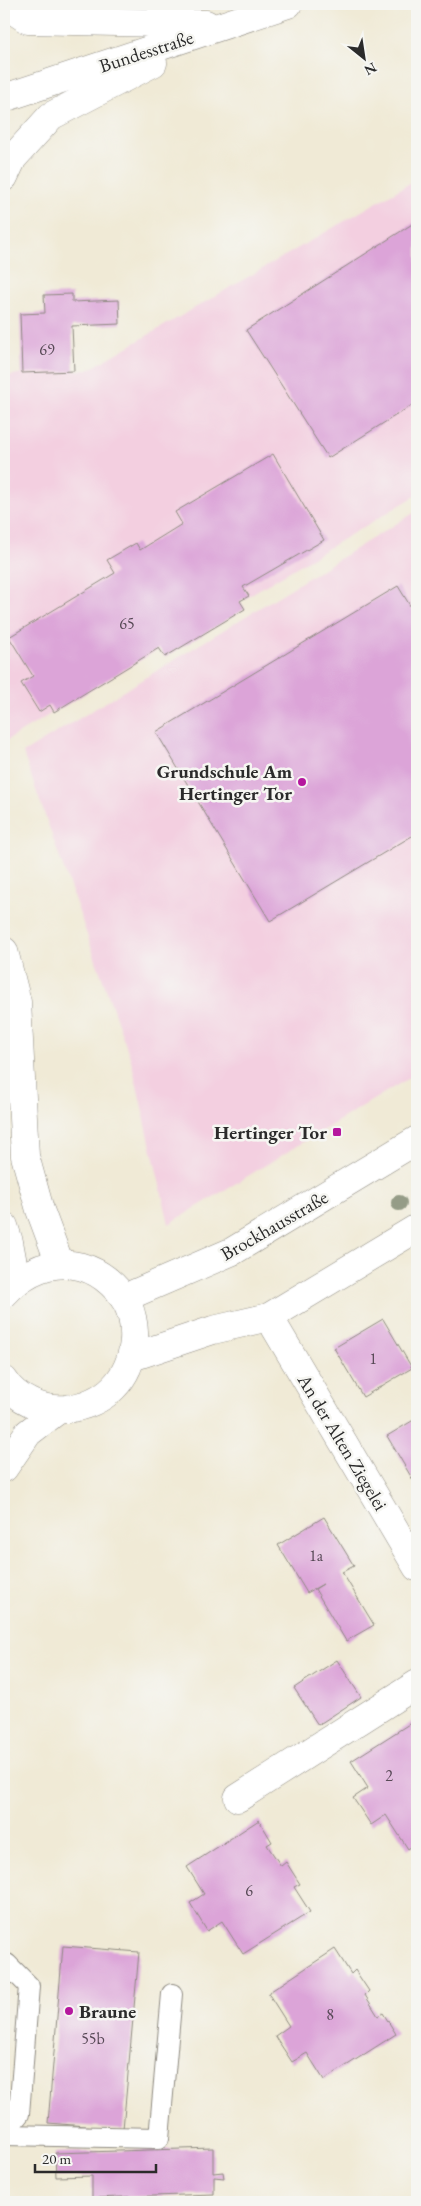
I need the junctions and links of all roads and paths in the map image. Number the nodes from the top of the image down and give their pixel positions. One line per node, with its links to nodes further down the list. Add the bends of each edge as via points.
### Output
1 (4, 4): 3 (main road, via 28,20)
2 (288, 4): 3 (main road, Bundesstraße)
3 (225, 25): 4 (main road, Bundesstraße); 5 (main road, via 51,116 13,158)
4 (4, 98)
5 (4, 177)
6 (4, 951): 10 (main road, via 17,1002 25,1156)
7 (417, 1140): 12 (main road, Brockhausstraße, via 233,1251)
8 (4, 1226): 11 (main road, via 9,1242)
9 (417, 1228): 13 (main road)
10 (60, 1264): 11 (main road, via 35,1269); 12 (main road, via 80,1266 103,1276)
11 (10, 1287)
12 (124, 1298): 14 (main road, via 135,1331)
13 (270, 1317): 14 (main road, via 214,1330); 18 (main road, An der Alten Ziegelei)
14 (132, 1357): 16 (main road, via 122,1379 104,1396 83,1407)
15 (4, 1380): 16 (main road, via 19,1396 42,1408)
16 (58, 1410): 17 (main road, via 28,1433)
17 (4, 1468)
18 (417, 1567)
19 (417, 1684): 20 (main road)
20 (238, 1798)
21 (4, 1964): 23 (lane, via 8,1964 29,1986 19,2114)
22 (172, 1994): 23 (lane, via 159,2138)
23 (4, 2134)

